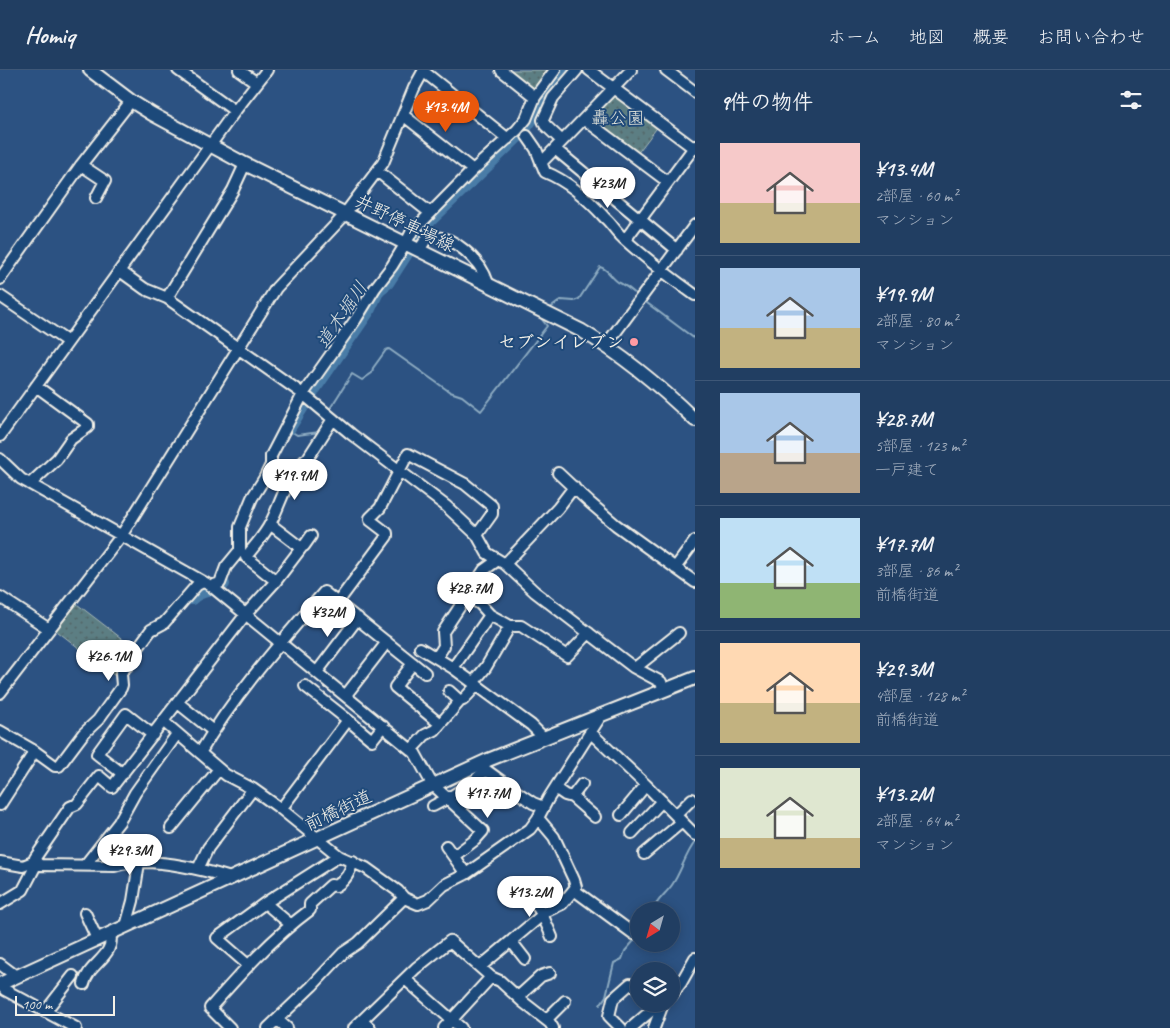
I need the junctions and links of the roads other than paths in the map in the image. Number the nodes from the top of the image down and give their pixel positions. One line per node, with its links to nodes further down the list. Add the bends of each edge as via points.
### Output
1 (92, 70): 16 (main road, 井野停車場線)
2 (178, 70): 17 (street)
3 (240, 70): 12 (street)
4 (267, 70): 12 (street)
5 (423, 70): 18 (street); 21 (street)
6 (501, 70): 15 (street)
7 (555, 70): 15 (street)
8 (576, 70): 22 (street, via 553,98 542,120)
9 (588, 70): 13 (street)
10 (631, 70): 13 (street)
11 (666, 70): 14 (street)
12 (257, 83): 17 (street)
13 (614, 87): 19 (street); 24 (street)
14 (695, 92)
15 (535, 97): 21 (street, via 526,119)
16 (131, 101): 23 (main road, 井野停車場線); 27 (street)
17 (235, 111): 23 (street)
18 (403, 115): 28 (street); 29 (street)
19 (584, 119): 22 (street); 30 (street)
20 (527, 136): 25 (street)
21 (508, 139): 28 (street)
22 (558, 145): 25 (street); 34 (street)
23 (211, 146): 26 (main road, 井野停車場線); 41 (street)
24 (695, 148): 30 (street)
25 (541, 163): 36 (street, via 545,172 558,177)
26 (245, 164): 33 (main road, 井野停車場線); 46 (street, via 233,190)
27 (82, 165): 31 (street, via 104,181); 42 (street)
28 (473, 170): 32 (street)
29 (377, 171): 32 (street); 33 (street)
30 (668, 182): 34 (street)
31 (96, 198)
32 (429, 212): 37 (street)
33 (346, 213): 37 (main road, 井野停車場線); 49 (street, via 276,288)
34 (640, 220): 36 (street); 39 (street)
35 (695, 225): 39 (street)
36 (625, 240): 40 (street)
37 (406, 243): 38 (main road, 井野停車場線); 51 (street)
38 (419, 250): 43 (main road, 井野停車場線); 43 (street, via 427,238 437,236 450,241 462,248 485,273)
39 (676, 250): 40 (street)
40 (661, 270): 44 (street); 48 (street)
41 (120, 271): 46 (street, via 145,289); 47 (street)
42 (0, 279)
43 (488, 283): 48 (main road, 井野停車場線)
44 (695, 295)
45 (0, 296): 47 (street)
46 (167, 298): 49 (street)
47 (68, 342): 50 (street)
48 (606, 345): 53 (main road, 井野停車場線, via 669,394)
49 (239, 348): 51 (street); 62 (street)
50 (36, 386): 54 (street); 58 (street, via 88,427 71,439 57,459)
51 (303, 394): 52 (street); 70 (street, via 240,527 240,550 226,567 220,583)
52 (333, 419): 56 (street); 60 (street, via 292,476)
53 (695, 420)
54 (0, 436)
55 (0, 460): 58 (street)
56 (398, 471): 61 (street, via 446,506); 61 (street, via 408,454 465,484 492,506 492,514); 73 (street, via 380,508 370,518 387,536)
57 (558, 473): 59 (street)
58 (30, 484): 62 (street)
59 (574, 487): 66 (street, via 558,508); 67 (street, via 616,525)
60 (270, 524): 65 (street); 68 (street, via 246,557)
61 (477, 535): 66 (street, via 486,553)
62 (122, 536): 70 (street); 78 (street)
63 (311, 536): 65 (street)
64 (695, 541): 67 (street)
65 (302, 547): 68 (street)
66 (501, 562): 71 (street, via 484,570); 79 (street)
67 (675, 568): 69 (street)
68 (276, 581): 74 (street)
69 (695, 582)
70 (207, 584): 74 (street); 111 (street, via 197,585 164,623 151,630 137,649 134,660 122,671 121,688 59,766)
71 (467, 596): 75 (street); 84 (street, via 443,632 444,646)
72 (0, 597): 78 (street)
73 (338, 602): 76 (street); 81 (street, via 324,592)
74 (246, 614): 81 (street); 98 (street)
75 (490, 615): 77 (street); 86 (street)
76 (358, 618): 82 (street); 88 (street)
77 (510, 626): 79 (street, via 521,626 567,656); 91 (street)
78 (49, 628): 95 (street)
79 (589, 633): 87 (street)
80 (679, 633): 87 (street)
81 (280, 642): 88 (street); 104 (street)
82 (387, 642): 85 (street); 96 (street)
83 (420, 648): 84 (street)
84 (437, 658): 86 (street)
85 (413, 663): 89 (street); 102 (street, via 395,687)
86 (452, 668): 91 (street)
87 (635, 668): 93 (street, via 661,682)
88 (317, 672): 96 (street)
89 (425, 673)
90 (695, 678): 93 (main road, 前橋街道)
91 (475, 684): 97 (street); 109 (street)
92 (304, 686): 100 (street)
93 (664, 690): 99 (main road, 前橋街道)
94 (449, 691): 97 (street)
95 (0, 693)
96 (346, 695): 103 (street)
97 (460, 701): 102 (street)
98 (178, 703): 101 (street); 104 (street)
99 (602, 714): 106 (street); 109 (main road, 前橋街道)
100 (348, 720): 103 (street, via 372,740); 128 (street)
101 (164, 722): 107 (street); 108 (street)
102 (440, 724): 110 (street)
103 (384, 726): 110 (street)
104 (214, 730): 112 (street)
105 (0, 731): 111 (street)
106 (590, 732): 118 (street); 119 (street)
107 (177, 734): 112 (street); 145 (street, via 135,793 119,822)
108 (153, 735): 115 (street); 115 (street, via 126,714 97,754)
109 (543, 737): 114 (main road, 前橋街道)
110 (412, 749): 116 (street)
111 (33, 750): 125 (street)
112 (200, 753): 113 (street)
113 (219, 769): 120 (street); 133 (street)
114 (476, 772): 116 (main road, 前橋街道); 122 (street); 127 (street, via 486,770)
115 (123, 774): 143 (street, via 112,787 99,776 77,804 70,807 35,858)
116 (432, 784): 122 (street); 136 (main road, 前橋街道)
117 (582, 784): 121 (street)
118 (646, 785): 124 (street); 129 (street)
119 (555, 788): 121 (street); 127 (street)
120 (253, 789): 128 (street); 146 (street, via 214,840)
121 (572, 797): 130 (street)
122 (448, 798): 126 (street); 140 (street, via 483,831)
123 (692, 799): 132 (street)
124 (662, 801): 132 (street); 134 (street)
125 (0, 805)
126 (433, 806)
127 (543, 807): 131 (street)
128 (281, 809): 136 (street)
129 (621, 815)
130 (595, 817)
131 (538, 818): 147 (street, via 530,829); 150 (street, via 554,837 574,880)
132 (679, 819): 135 (street); 138 (street)
133 (172, 828)
134 (632, 833)
135 (695, 835)
136 (317, 839): 139 (street); 148 (main road, 前橋街道)
137 (446, 846): 140 (street)
138 (644, 854)
139 (339, 856): 141 (street); 152 (street)
140 (454, 856): 147 (street)
141 (353, 861): 151 (street); 156 (street, via 342,882 331,885 310,904 310,910)
142 (0, 862): 143 (street, via 23,866)
143 (36, 862): 145 (street, via 40,865); 153 (street, via 23,890)
144 (139, 863): 145 (street); 146 (street); 157 (street)
145 (84, 865)
146 (198, 869): 148 (street)
147 (466, 874): 151 (street, via 444,885 423,903)
148 (231, 878): 157 (main road, 前橋街道)
149 (528, 889): 155 (street)
150 (574, 890): 155 (street, via 562,904); 158 (street)
151 (404, 898): 182 (street, via 358,943 343,952)
152 (265, 903): 156 (street); 166 (street, via 217,938)
153 (0, 904)
154 (85, 913): 161 (street)
155 (543, 916): 160 (street); 162 (street)
156 (290, 924): 166 (street)
157 (126, 926): 159 (main road, 前橋街道)
158 (630, 931)
159 (110, 933): 161 (main road, 前橋街道); 174 (street, via 110,948 88,974)
160 (552, 937)
161 (97, 939): 169 (main road, 前橋街道)
162 (511, 941): 164 (street); 167 (street)
163 (695, 958): 176 (street)
164 (525, 959)
165 (0, 964): 169 (street)
166 (248, 965): 188 (street, via 210,1008)
167 (480, 967): 171 (street); 172 (street, via 450,941)
168 (550, 973): 177 (street, via 541,976)
169 (16, 976): 173 (main road, 前橋街道)
170 (74, 976): 179 (street)
171 (491, 977): 177 (street); 183 (street)
172 (405, 979): 183 (street); 185 (street)
173 (0, 984): 179 (street)
174 (84, 984)
175 (630, 984): 193 (street, via 613,999 609,1016)
176 (680, 984)
177 (518, 997): 184 (street)
178 (565, 1001): 184 (street)
179 (45, 1012): 187 (street)
180 (650, 1012): 194 (street)
181 (658, 1012): 186 (street)
182 (278, 1020): 189 (street); 190 (street)
183 (451, 1020): 191 (street); 192 (street)
184 (550, 1024)
185 (362, 1026)
186 (655, 1027)
187 (76, 1028)
188 (230, 1028)
189 (268, 1028)
190 (287, 1028)
191 (444, 1028)
192 (461, 1028)
193 (621, 1028)
194 (631, 1028)

